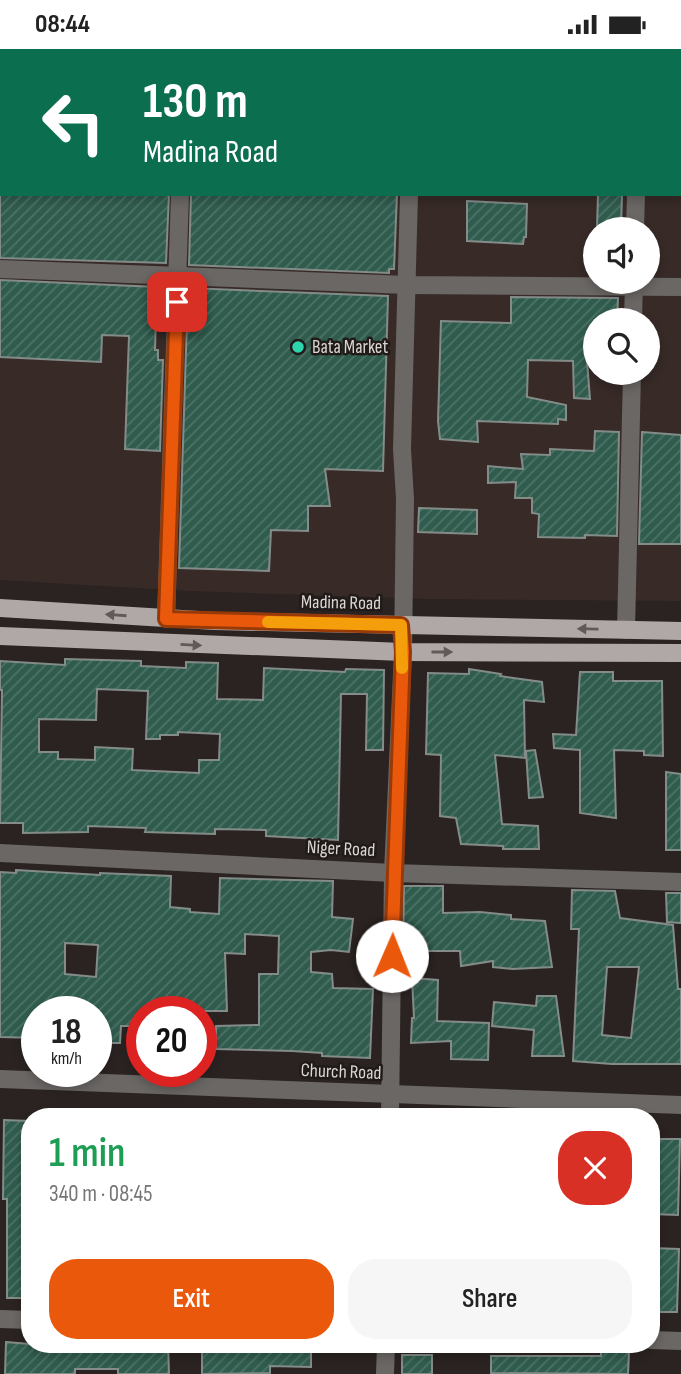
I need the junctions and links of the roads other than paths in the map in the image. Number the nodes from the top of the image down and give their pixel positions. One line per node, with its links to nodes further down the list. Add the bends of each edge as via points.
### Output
1 (180, 196): 6 (street)
2 (410, 196): 7 (street)
3 (636, 196): 4 (street)
4 (635, 217)
5 (0, 269): 6 (street)
6 (178, 276): 7 (street); 13 (street)
7 (407, 285): 8 (street); 14 (street)
8 (583, 285)
9 (660, 286): 10 (street)
10 (681, 287)
11 (632, 385): 15 (street)
12 (0, 608): 13 (main road, Madina Road, one-way to 12)
13 (166, 619): 14 (main road, Madina Road)
14 (401, 625): 15 (main road, Madina Road, one-way to 14); 18 (street)
15 (626, 630): 16 (main road, Madina Road)
16 (681, 631)
17 (0, 636): 18 (main road, one-way to 18)
18 (403, 652): 19 (main road, one-way to 19); 21 (street)
19 (681, 653)
20 (0, 853): 21 (street, Niger Road)
21 (393, 873): 22 (street, Niger Road); 24 (street)
22 (681, 882)
23 (0, 1079): 24 (street, Church Road)
24 (390, 1095): 25 (street, Church Road); 26 (street)
25 (681, 1105)
26 (390, 1108)
27 (0, 1319): 28 (street)
28 (21, 1320)
29 (660, 1340): 30 (street)
30 (681, 1341)
31 (386, 1353): 32 (street)
32 (385, 1374)

